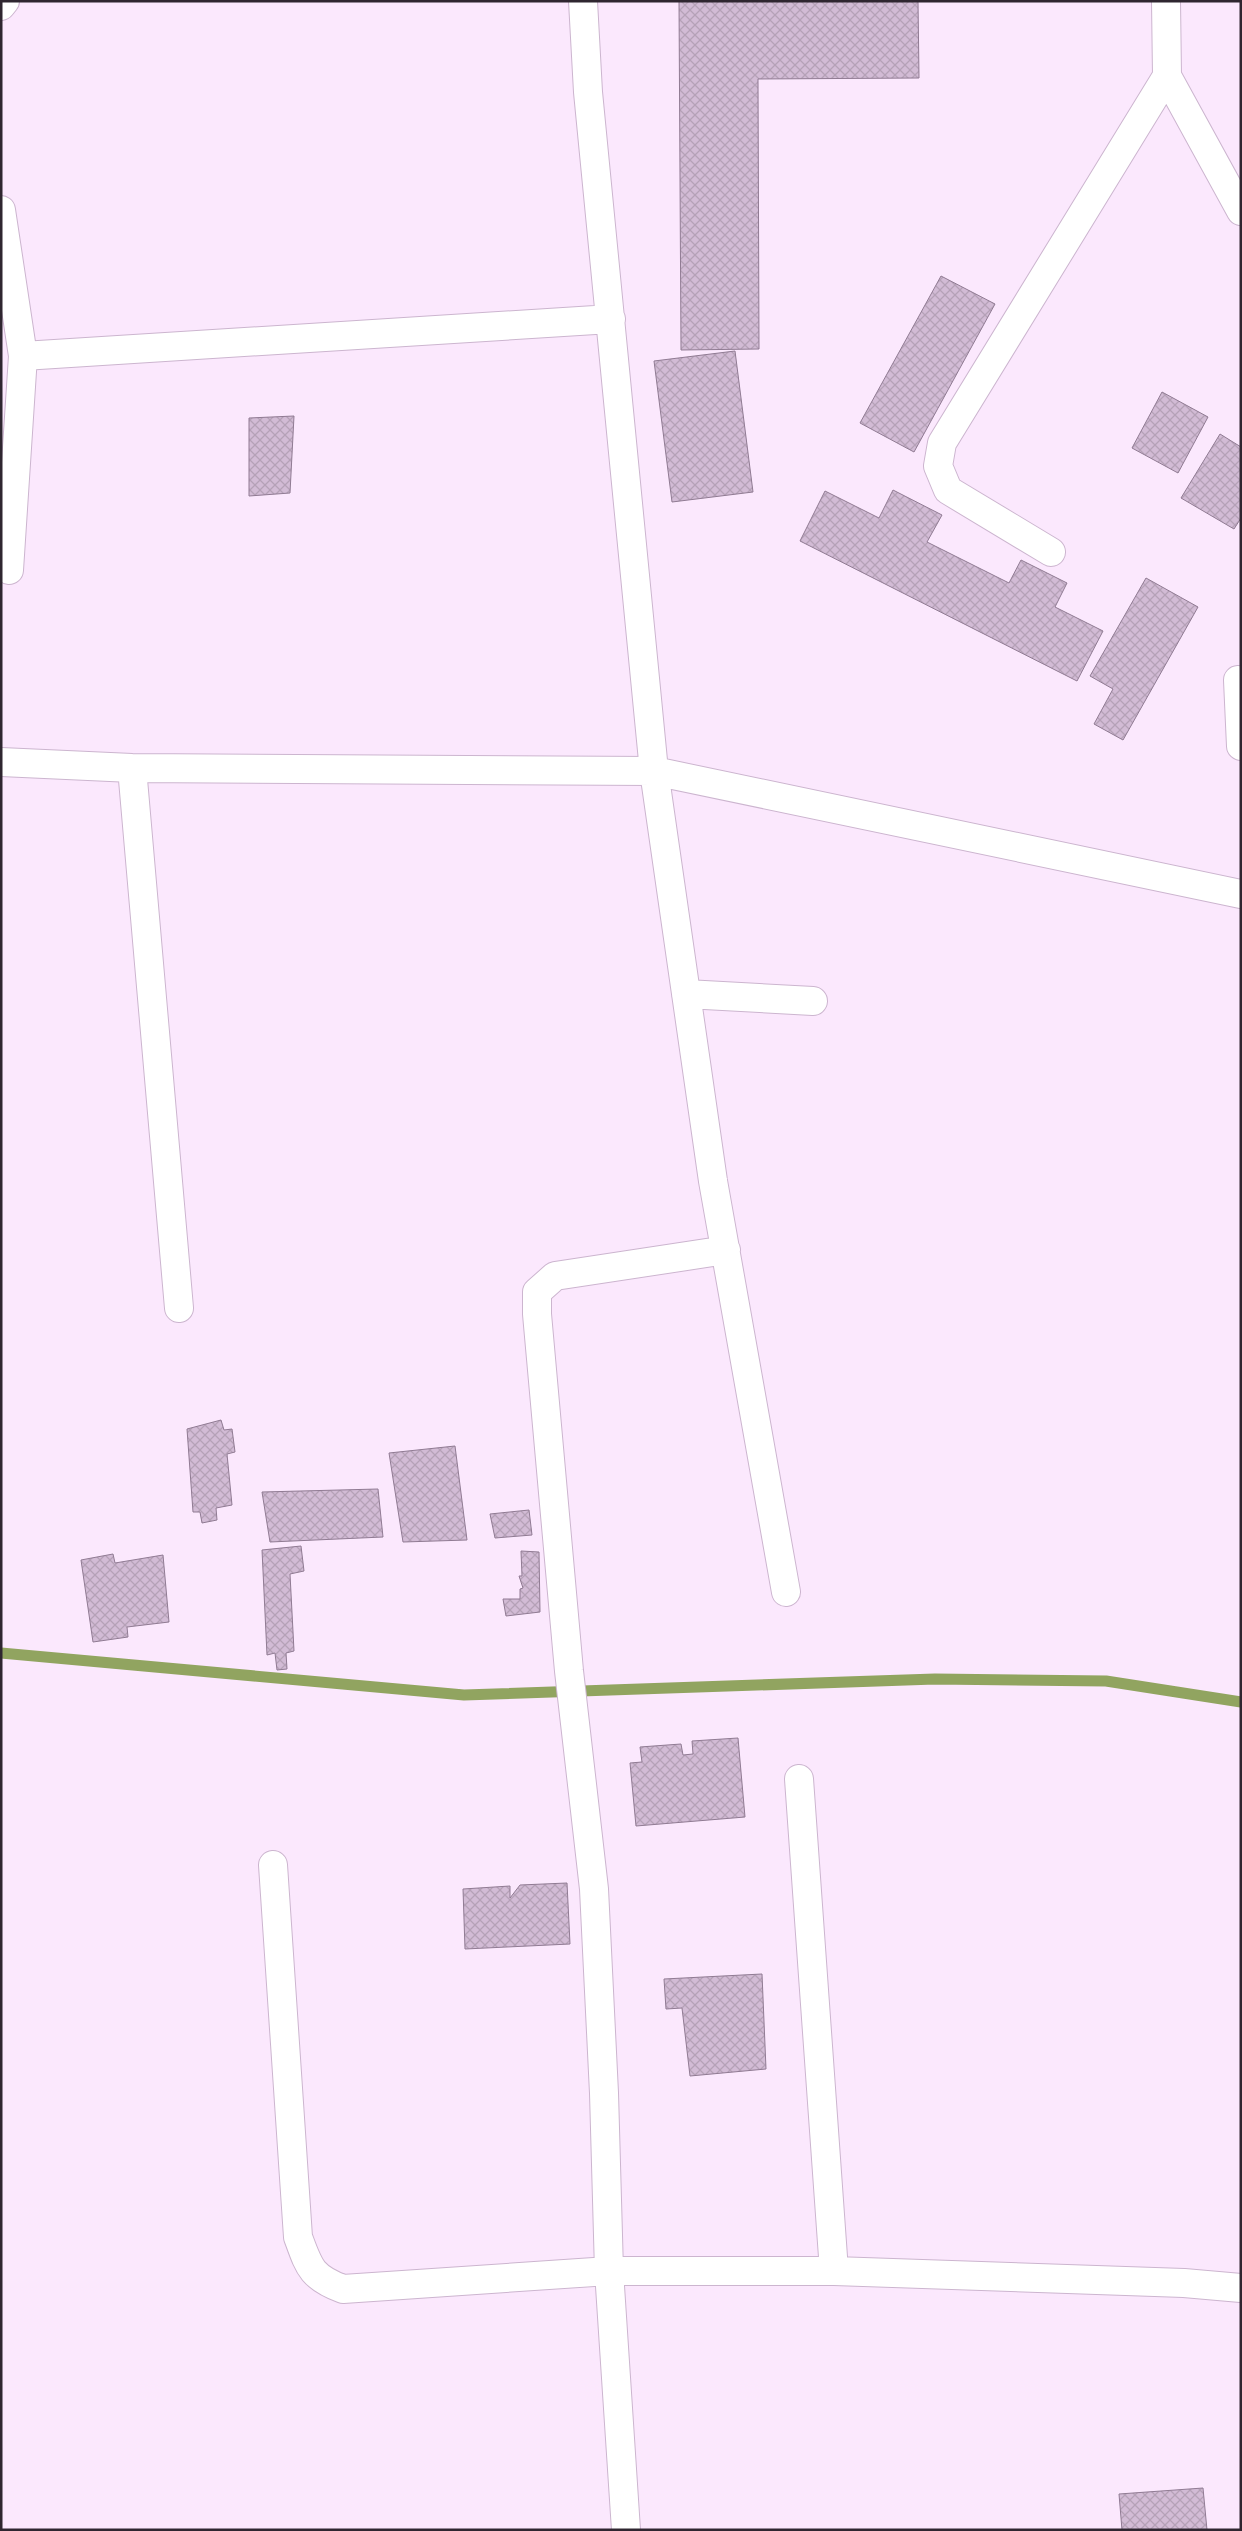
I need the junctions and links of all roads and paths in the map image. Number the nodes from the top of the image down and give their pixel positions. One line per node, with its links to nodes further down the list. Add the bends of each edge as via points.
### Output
1 (5, 1): 4 (street)
2 (583, 1): 8 (street, via 588,92)
3 (1166, 1): 5 (street)
4 (1, 6)
5 (1167, 76): 7 (street); 10 (street, via 942,443 938,466 948,490)
6 (1, 210): 9 (street)
7 (1241, 210)
8 (611, 319): 9 (street); 16 (street)
9 (23, 356): 11 (street)
10 (1051, 552)
11 (9, 570)
12 (1238, 680): 13 (street)
13 (1241, 746)
14 (1, 762): 15 (street)
15 (132, 768): 16 (street); 21 (street)
16 (654, 771): 17 (street); 18 (street)
17 (1241, 894)
18 (686, 994): 19 (street); 20 (street)
19 (813, 1001)
20 (726, 1250): 22 (street); 25 (street, via 555,1276 537,1292 569,1671 594,1889)
21 (178, 1308)
22 (786, 1592)
23 (799, 1779): 26 (street)
24 (273, 1864): 25 (street, via 298,2236 308,2264 322,2281 343,2289)
25 (609, 2271): 26 (street); 28 (street)
26 (834, 2271): 27 (street, via 1184,2283)
27 (1241, 2288)
28 (626, 2530)

